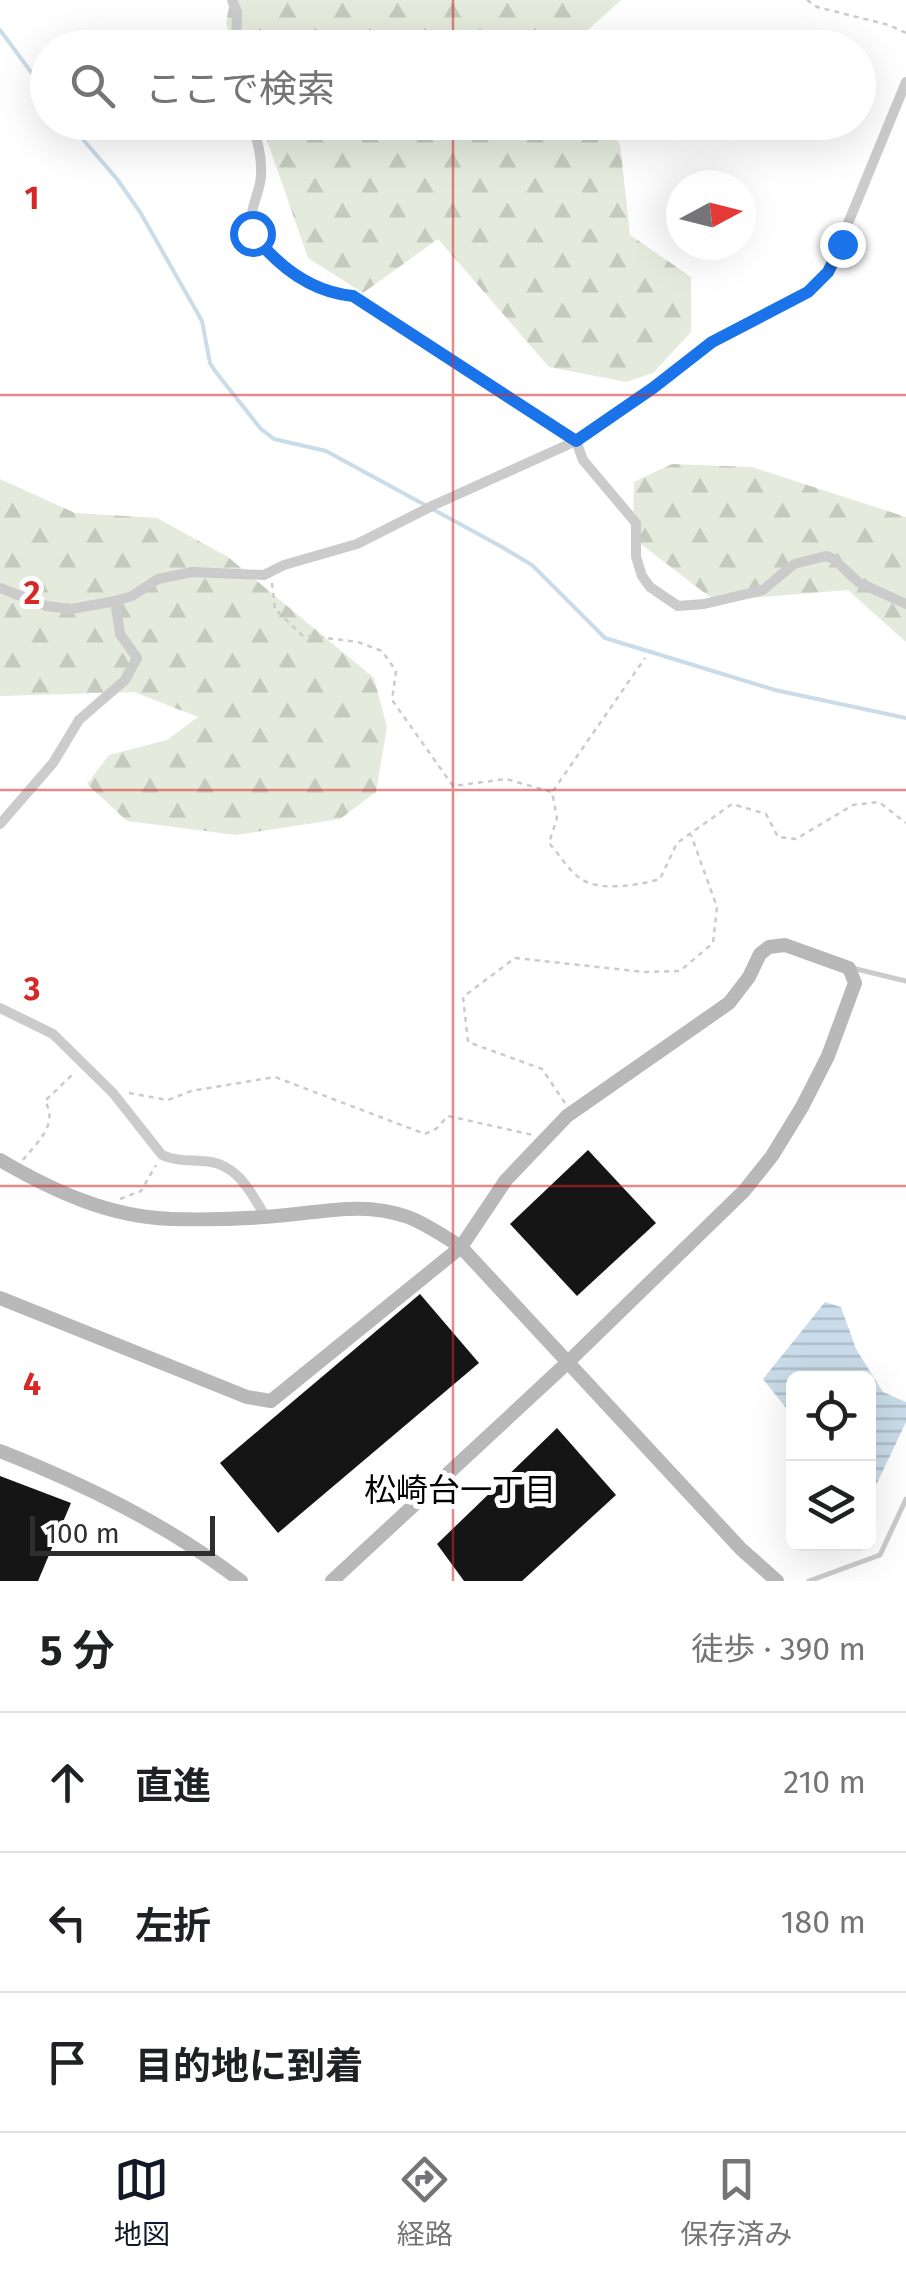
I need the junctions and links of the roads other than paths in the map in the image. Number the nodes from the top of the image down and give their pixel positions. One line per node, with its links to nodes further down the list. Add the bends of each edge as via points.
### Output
1 (232, 0): 2 (street)
2 (236, 30)
3 (906, 82): 5 (street, via 828,272 808,292 712,342)
4 (257, 140): 5 (street, via 262,177 252,233 268,253 324,290 353,296)
5 (576, 441): 7 (street, via 357,544 264,576 192,572 158,579); 8 (street, via 583,460 636,523 642,576 678,606 764,590 794,564 826,556 858,582)
6 (0, 588): 7 (street, via 59,608)
7 (115, 601): 9 (street, via 114,616 135,666 78,720 53,763)
8 (906, 604)
9 (0, 824)
10 (849, 968): 11 (lane); 15 (street, via 785,946 760,954 729,1002 546,1137 506,1180); 17 (street, via 855,983 828,1056 772,1156 718,1220)
11 (906, 981)
12 (0, 1008): 14 (street, via 53,1034 162,1155 221,1164 248,1186)
13 (0, 1160): 14 (street, via 99,1206 171,1219)
14 (265, 1216): 15 (street, via 379,1210 409,1217)
15 (460, 1247): 16 (street, via 271,1401); 17 (street)
16 (0, 1298)
17 (566, 1364): 21 (street); 22 (street)
18 (0, 1450): 20 (street, via 163,1527)
19 (906, 1499): 23 (lane, via 880,1554)
20 (242, 1581)
21 (332, 1581)
22 (777, 1581)
23 (809, 1581)

